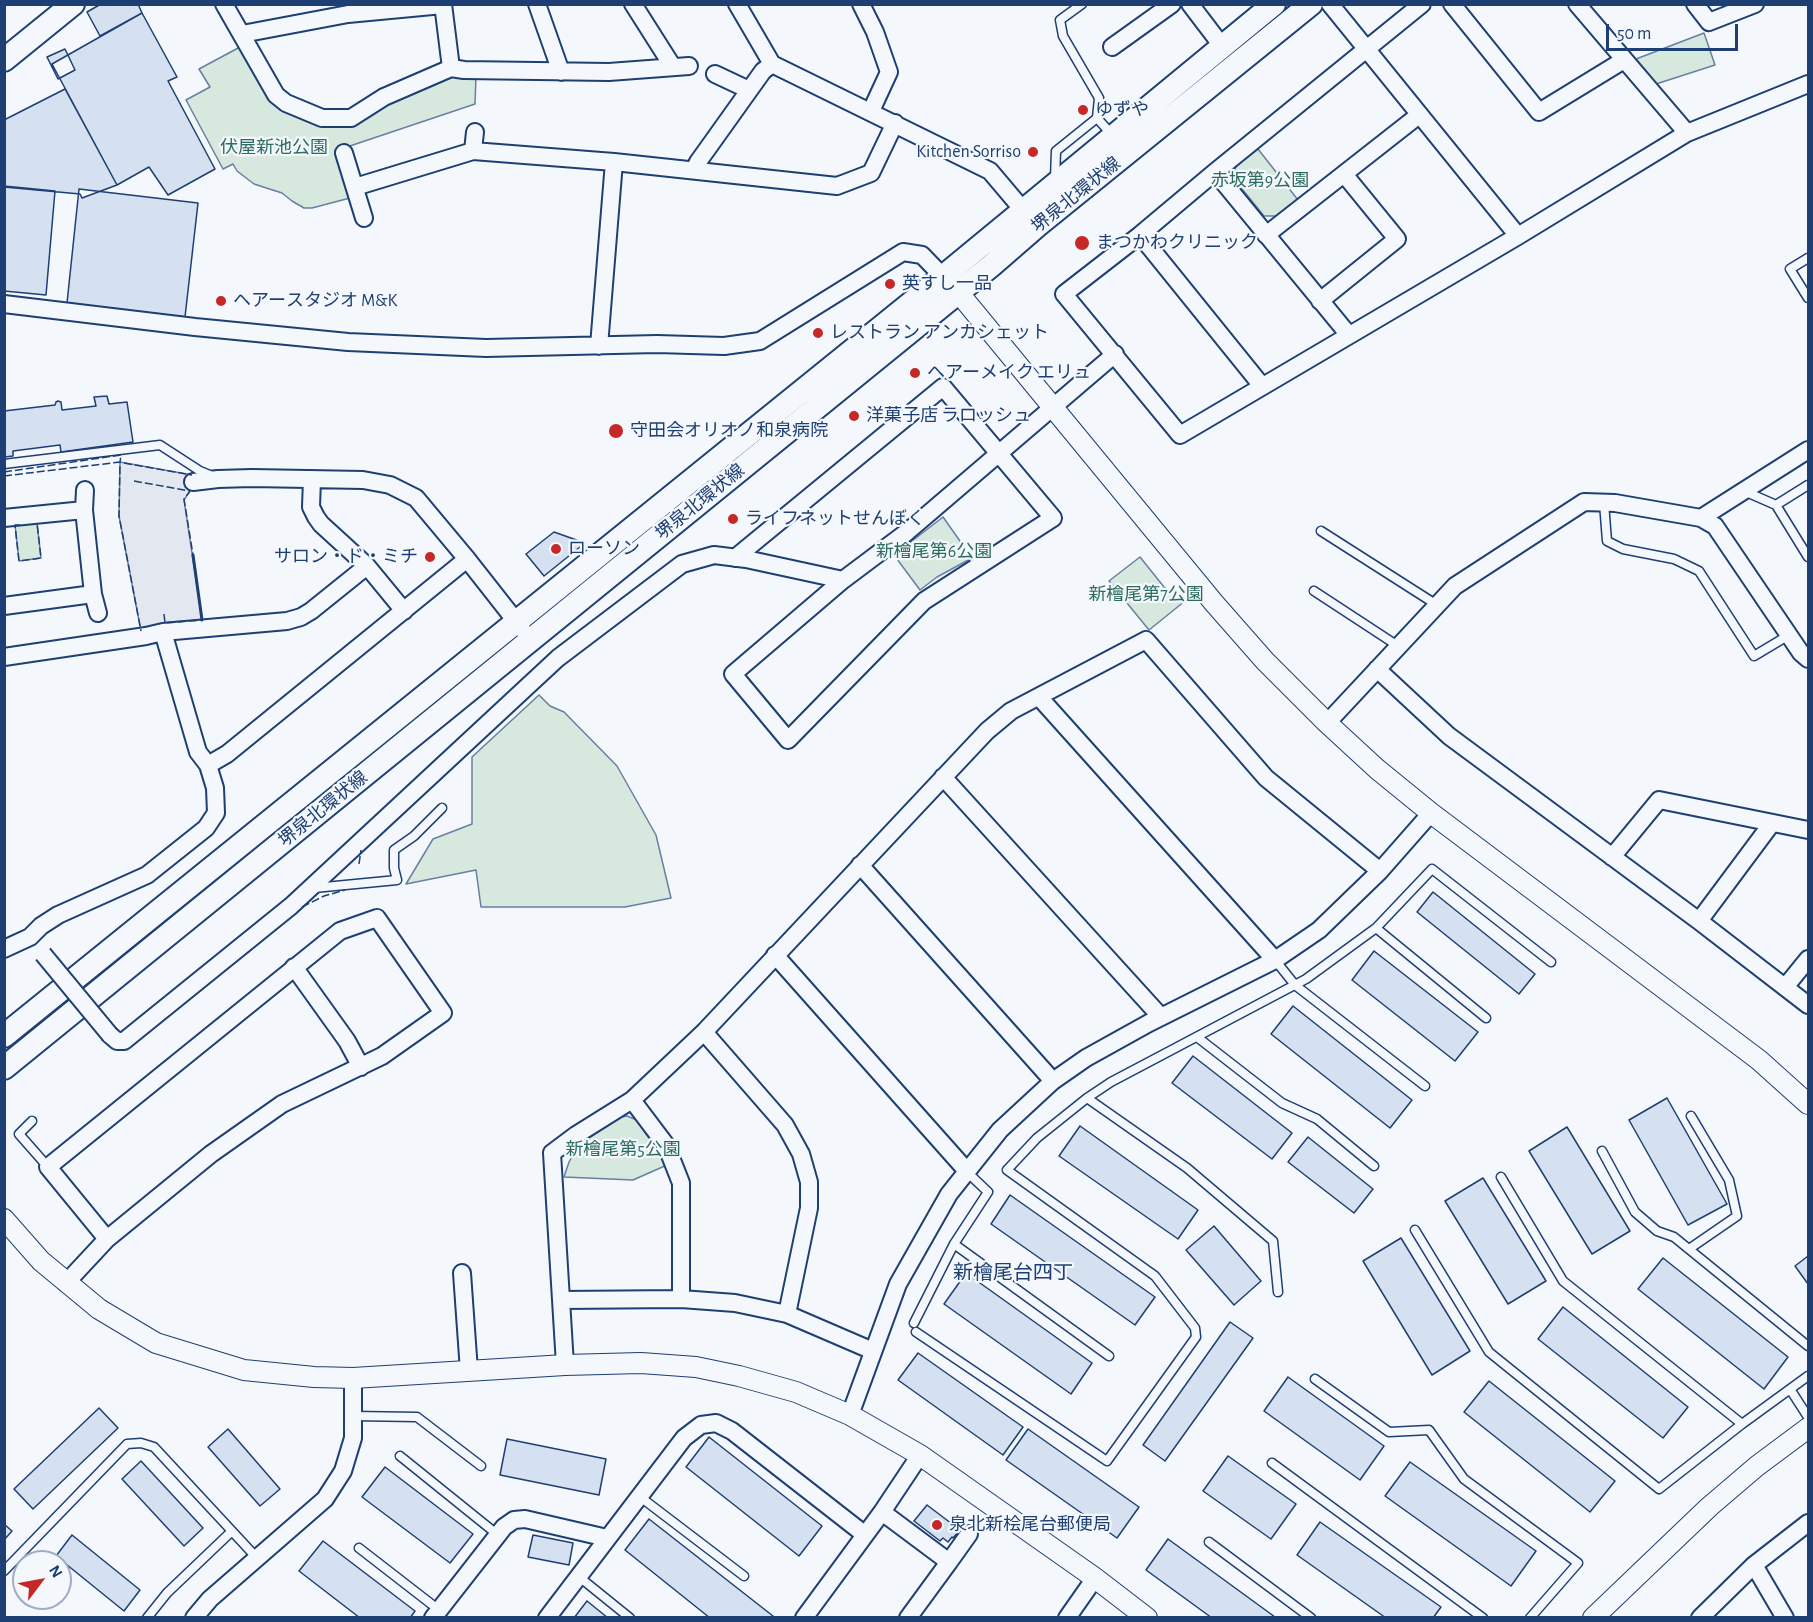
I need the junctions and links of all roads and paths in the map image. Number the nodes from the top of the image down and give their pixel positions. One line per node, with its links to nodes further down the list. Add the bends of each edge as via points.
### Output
1 (73, 4): 23 (main road)
2 (224, 4): 19 (street)
3 (537, 4): 27 (street)
4 (633, 4): 27 (street, via 681,66)
5 (737, 4): 25 (street)
6 (861, 4): 31 (street, via 889,72)
7 (1082, 4): 33 (lane, via 1060,20 1063,36 1099,98)
8 (1172, 4): 21 (street)
9 (1190, 4): 20 (street)
10 (1274, 4): 20 (main road, 堺泉北環状線)
11 (1311, 4): 52 (main road, 堺泉北環状線, via 1038,225)
12 (1330, 4): 22 (street)
13 (1422, 4): 22 (street)
14 (1452, 4): 24 (street, via 1539,112)
15 (1577, 4): 24 (street)
16 (1695, 4): 17 (street, via 1709,22)
17 (1755, 4)
18 (443, 5): 19 (street, via 348,14); 26 (street)
19 (242, 34): 26 (street, via 276,95 322,118 351,117 384,97)
20 (1222, 45): 37 (main road, 堺泉北環状線)
21 (1112, 47)
22 (1366, 51): 32 (street); 42 (street)
23 (4, 60)
24 (1624, 60): 36 (street)
25 (772, 64): 30 (street); 31 (street)
26 (451, 68): 27 (street)
27 (561, 72)
28 (715, 74): 30 (street)
29 (1809, 84): 36 (street)
30 (749, 90): 41 (street)
31 (871, 111): 34 (street)
32 (1419, 115): 43 (street); 50 (street)
33 (1097, 118): 37 (lane); 44 (lane, via 1056,151)
34 (895, 123): 41 (street, via 871,173 837,186); 46 (street, via 990,171)
35 (475, 132): 38 (street)
36 (1687, 133): 50 (street)
37 (1114, 137): 44 (main road, 堺泉北環状線)
38 (473, 151): 40 (street); 45 (street)
39 (344, 153): 45 (street)
40 (614, 162): 41 (street); 57 (street)
41 (694, 170)
42 (1215, 172): 48 (street); 49 (street)
43 (1344, 174): 49 (street); 54 (street, via 1397,239)
44 (1054, 185): 46 (main road, 堺泉北環状線)
45 (355, 187): 47 (street)
46 (1023, 210): 52 (main road, 堺泉北環状線)
47 (364, 218)
48 (1140, 235): 58 (street, via 1064,294); 59 (street)
49 (1266, 235): 54 (street)
50 (1518, 236): 56 (street)
51 (1809, 258): 53 (lane, via 1790,269)
52 (951, 284): 57 (street, via 922,255 903,252 760,341 724,346); 60 (street); 87 (main road, 堺泉北環状線)
53 (1809, 298)
54 (1320, 301): 56 (street)
55 (4, 304): 57 (street, via 348,342 486,348)
56 (1348, 334): 59 (street)
57 (599, 346)
58 (1115, 354): 59 (street, via 1180,435); 60 (street)
59 (1262, 386)
60 (1052, 406): 62 (street); 95 (street, via 1214,603)
61 (1809, 450): 69 (street)
62 (999, 454): 77 (street, via 943,387); 80 (street); 80 (street, via 1053,518 924,601 788,740 732,674)
63 (4, 464): 64 (lane, via 160,445)
64 (218, 479): 65 (street); 66 (street)
65 (312, 479): 78 (street, via 390,484 416,498); 79 (street, via 311,507 316,517)
66 (193, 482)
67 (1809, 485): 71 (lane)
68 (85, 490): 72 (street)
69 (1743, 491): 71 (lane); 74 (street)
70 (1604, 503): 74 (street); 83 (street, via 1584,502 1455,586); 89 (lane, via 1607,541 1623,549 1674,559 1699,571 1754,656)
71 (1776, 505): 76 (lane)
72 (84, 510): 73 (street); 82 (street)
73 (4, 518)
74 (1701, 518): 89 (street, via 1715,526 1725,539)
75 (1321, 531): 83 (lane)
76 (1809, 557)
77 (735, 558): 80 (street); 105 (street, via 714,555 682,564 572,648)
78 (467, 559): 85 (street); 87 (street)
79 (367, 566): 85 (street); 88 (street, via 301,617)
80 (843, 580)
81 (1314, 591): 90 (lane)
82 (93, 594): 84 (street); 86 (street)
83 (1437, 605): 90 (street)
84 (4, 606)
85 (404, 611): 96 (street, via 228,754)
86 (98, 613)
87 (523, 631): 121 (main road, 堺泉北環状線); 124 (main road, 堺泉北環状線)
88 (163, 632): 91 (street); 96 (street, via 198,752)
89 (1789, 635): 92 (street)
90 (1398, 646): 93 (street)
91 (4, 657)
92 (1809, 658)
93 (1377, 669): 95 (street); 102 (street, via 1449,736)
94 (1039, 697): 97 (street, via 1011,711 987,731); 104 (street, via 1146,640 1266,778); 112 (street)
95 (1327, 723): 99 (street)
96 (207, 765): 108 (street, via 215,788 216,813 206,828 147,875 58,915)
97 (943, 777): 103 (street); 118 (street)
98 (442, 808): 105 (lane, via 394,850 397,880)
99 (1431, 813): 104 (street); 129 (street, via 1759,1060)
100 (1772, 823): 101 (street); 102 (street, via 1659,800); 106 (street)
101 (1809, 830)
102 (1612, 857): 106 (street)
103 (860, 865): 110 (street); 125 (street)
104 (1380, 872): 112 (street, via 1319,930)
105 (310, 889): 108 (street, bridge, via 124,1041 110,1035)
106 (1699, 921): 116 (street)
107 (1376, 928): 113 (lane, via 1432,869); 115 (lane); 119 (lane)
108 (30, 937): 109 (street)
109 (4, 949)
110 (775, 955): 120 (street); 135 (street)
111 (1809, 959): 116 (street)
112 (1275, 960): 115 (lane); 118 (street)
113 (1551, 962)
114 (294, 967): 123 (street); 123 (street, via 340,931 377,918 443,1013); 134 (street)
115 (1295, 985): 122 (lane); 126 (lane)
116 (1786, 986): 117 (street)
117 (1809, 1005)
118 (1161, 1017): 125 (street)
119 (1486, 1018)
120 (704, 1032): 128 (street); 147 (street, via 785,1125 801,1154 809,1182 809,1208)
121 (4, 1036)
122 (1197, 1037): 127 (lane); 133 (lane, via 1282,1103 1317,1119)
123 (361, 1067): 139 (street, via 282,1104 211,1154)
124 (4, 1068)
125 (1053, 1081): 135 (street, via 1000,1130)
126 (1425, 1086)
127 (1087, 1098): 140 (lane, via 1037,1138 1007,1170 1155,1276 1195,1329 1196,1338 1107,1461 915,1327); 144 (lane, via 1187,1168 1273,1241)
128 (632, 1100): 145 (street, via 666,1145 681,1183); 146 (street, via 552,1153)
129 (1809, 1104)
130 (1691, 1116): 141 (lane, via 1729,1180 1737,1216)
131 (32, 1121): 134 (lane, via 19,1134)
132 (1602, 1151): 141 (lane, via 1635,1212 1657,1231)
133 (1374, 1166)
134 (48, 1167): 139 (street)
135 (966, 1170): 140 (lane, via 988,1192); 149 (street, via 898,1284)
136 (1501, 1177): 160 (lane, via 1563,1281)
137 (9, 1228): 143 (street)
138 (1415, 1230): 160 (lane, via 1489,1352 1659,1489)
139 (107, 1239): 143 (street)
140 (954, 1244): 150 (lane)
141 (1689, 1248): 148 (lane)
142 (462, 1273): 152 (street)
143 (66, 1283): 154 (street, via 99,1309 156,1343 244,1370)
144 (1278, 1292)
145 (681, 1299): 146 (street); 147 (street)
146 (561, 1300): 151 (street)
147 (787, 1314): 149 (street)
148 (1809, 1346)
149 (873, 1351): 157 (street)
150 (1109, 1356)
151 (565, 1365): 152 (street); 157 (street, via 641,1363 696,1367 796,1392)
152 (469, 1371): 154 (street)
153 (1809, 1376): 156 (lane)
154 (353, 1378): 158 (street)
155 (1315, 1379): 194 (lane, via 1389,1432 1429,1430 1464,1479 1578,1563)
156 (1791, 1389): 159 (lane); 160 (lane)
157 (850, 1414): 162 (street)
158 (353, 1416): 165 (lane, via 417,1417); 176 (street, via 353,1438 343,1471 325,1499)
159 (1809, 1417)
160 (1742, 1424)
161 (1809, 1428): 195 (street, via 1709,1507)
162 (920, 1455): 167 (street); 182 (street)
163 (400, 1456): 172 (lane)
164 (1272, 1463): 193 (lane)
165 (481, 1466)
166 (639, 1496): 170 (street, via 684,1438 701,1425 716,1424 732,1431); 173 (street); 181 (lane)
167 (882, 1512): 170 (street); 177 (street)
168 (1809, 1523): 178 (street)
169 (232, 1531): 176 (lane); 179 (lane, via 154,1446 127,1444); 184 (lane)
170 (864, 1533): 188 (street)
171 (969, 1534): 177 (street)
172 (498, 1535): 173 (street, via 514,1520 525,1519); 183 (street)
173 (607, 1538): 180 (street)
174 (1209, 1542): 192 (lane)
175 (358, 1548): 183 (lane)
176 (256, 1557): 185 (street)
177 (949, 1563): 189 (street)
178 (1754, 1565): 196 (street); 197 (street)
179 (4, 1571)
180 (578, 1576): 186 (street); 187 (lane)
181 (744, 1576)
182 (1095, 1578): 190 (street); 191 (street)
183 (436, 1614)
184 (147, 1617)
185 (194, 1617)
186 (547, 1617)
187 (630, 1617)
188 (804, 1617)
189 (908, 1617)
190 (1067, 1617)
191 (1147, 1617)
192 (1311, 1617)
193 (1483, 1617)
194 (1530, 1617)
195 (1593, 1617)
196 (1700, 1617)
197 (1785, 1617)

